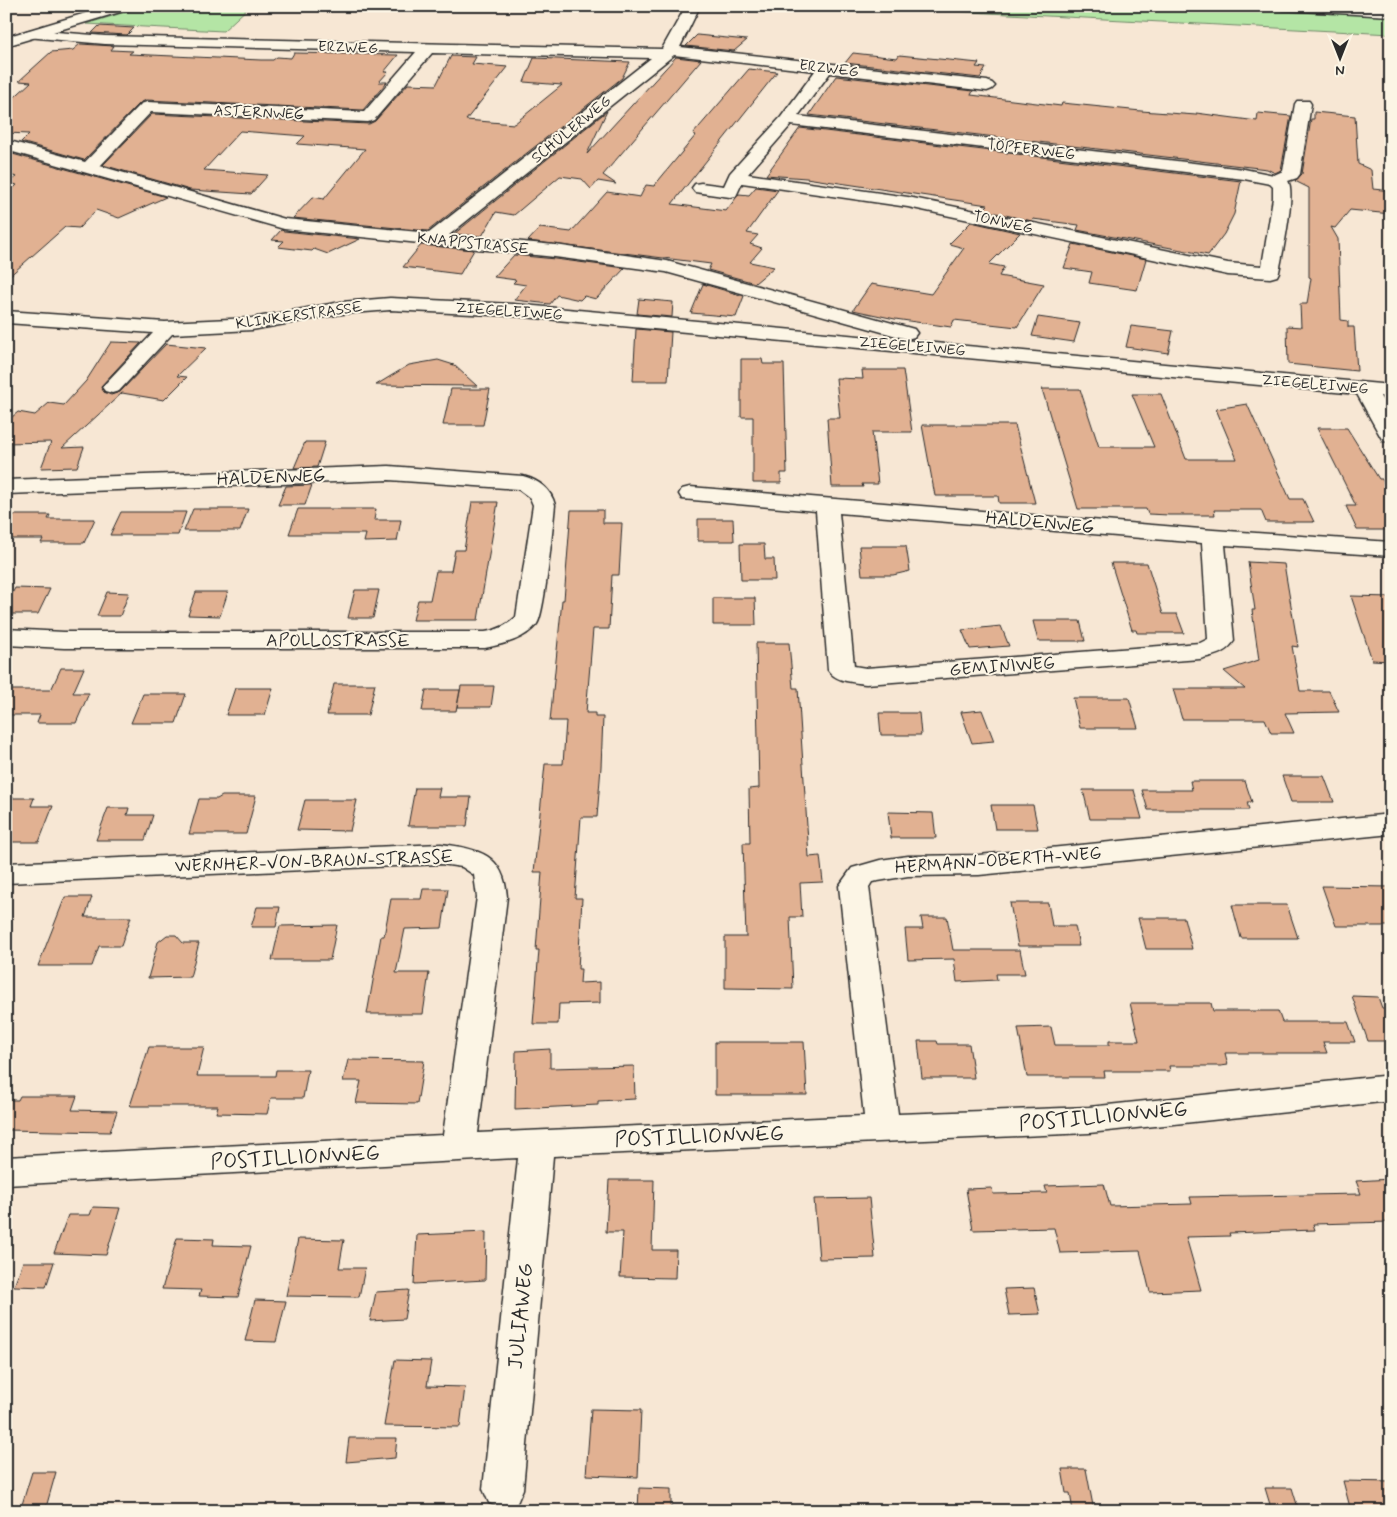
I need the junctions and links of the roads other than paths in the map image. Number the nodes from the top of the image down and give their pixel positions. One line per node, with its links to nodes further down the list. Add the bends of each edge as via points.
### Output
1 (125, 6): 5 (street)
2 (693, 6): 8 (street, SCHÜLERWEG)
3 (1282, 6): 4 (street)
4 (1391, 12)
5 (32, 34): 6 (street); 7 (street, ERZWEG, via 114,40)
6 (6, 42)
7 (426, 49): 8 (street, ERZWEG); 14 (street, ASTERNWEG, via 368,117 147,107)
8 (668, 52): 9 (street, ERZWEG); 18 (street, SCHÜLERWEG)
9 (826, 68): 10 (street, ERZWEG); 12 (street)
10 (987, 86)
11 (1303, 104): 16 (street, via 1291,174)
12 (787, 120): 15 (street); 16 (street, TÖPFERWEG)
13 (6, 145): 14 (street, KNAPPSTRASSE)
14 (88, 169): 18 (street, KNAPPSTRASSE, via 158,186 284,224)
15 (736, 177): 16 (street, TONWEG, via 908,202 1228,269 1270,272 1282,198 1282,185); 17 (street, via 730,192)
16 (1276, 180)
17 (701, 188)
18 (433, 239): 22 (street, KNAPPSTRASSE, via 555,251 667,267 895,328 919,336)
19 (433, 305): 21 (street, KLINKERSTRASSE, via 364,305 252,324); 22 (street, ZIEGELEIWEG)
20 (6, 317): 21 (street, KLINKERSTRASSE)
21 (165, 328): 23 (street)
22 (936, 348): 24 (street, ZIEGELEIWEG)
23 (112, 387)
24 (1365, 388): 25 (street, ZIEGELEIWEG); 26 (street)
25 (1391, 391)
26 (1391, 436)
27 (6, 487): 28 (street, HALDENWEG, via 389,473 512,481)
28 (534, 489): 33 (street, APOLLOSTRASSE, via 543,498 544,505 528,619 506,636 485,640 64,640)
29 (690, 494): 30 (street, HALDENWEG)
30 (829, 506): 31 (street, HALDENWEG); 31 (street, GEMINIWEG, via 827,516 841,670 866,676 1214,648 1221,641)
31 (1213, 537): 32 (street, HALDENWEG)
32 (1391, 549)
33 (6, 637)
34 (1391, 824): 37 (street, HERMANN-OBERTH-WEG, via 979,865 908,866 862,875 854,886)
35 (6, 873): 39 (street, WERNHER-VON-BRAUN-STRASSE, via 441,854 477,861 488,871 492,897)
36 (1391, 1088): 37 (street, POSTILLIONWEG, via 1089,1120)
37 (883, 1129): 38 (street, POSTILLIONWEG)
38 (537, 1143): 39 (street, POSTILLIONWEG); 41 (street, JULIAWEG)
39 (459, 1147): 40 (street, POSTILLIONWEG)
40 (6, 1171)
41 (503, 1489)

